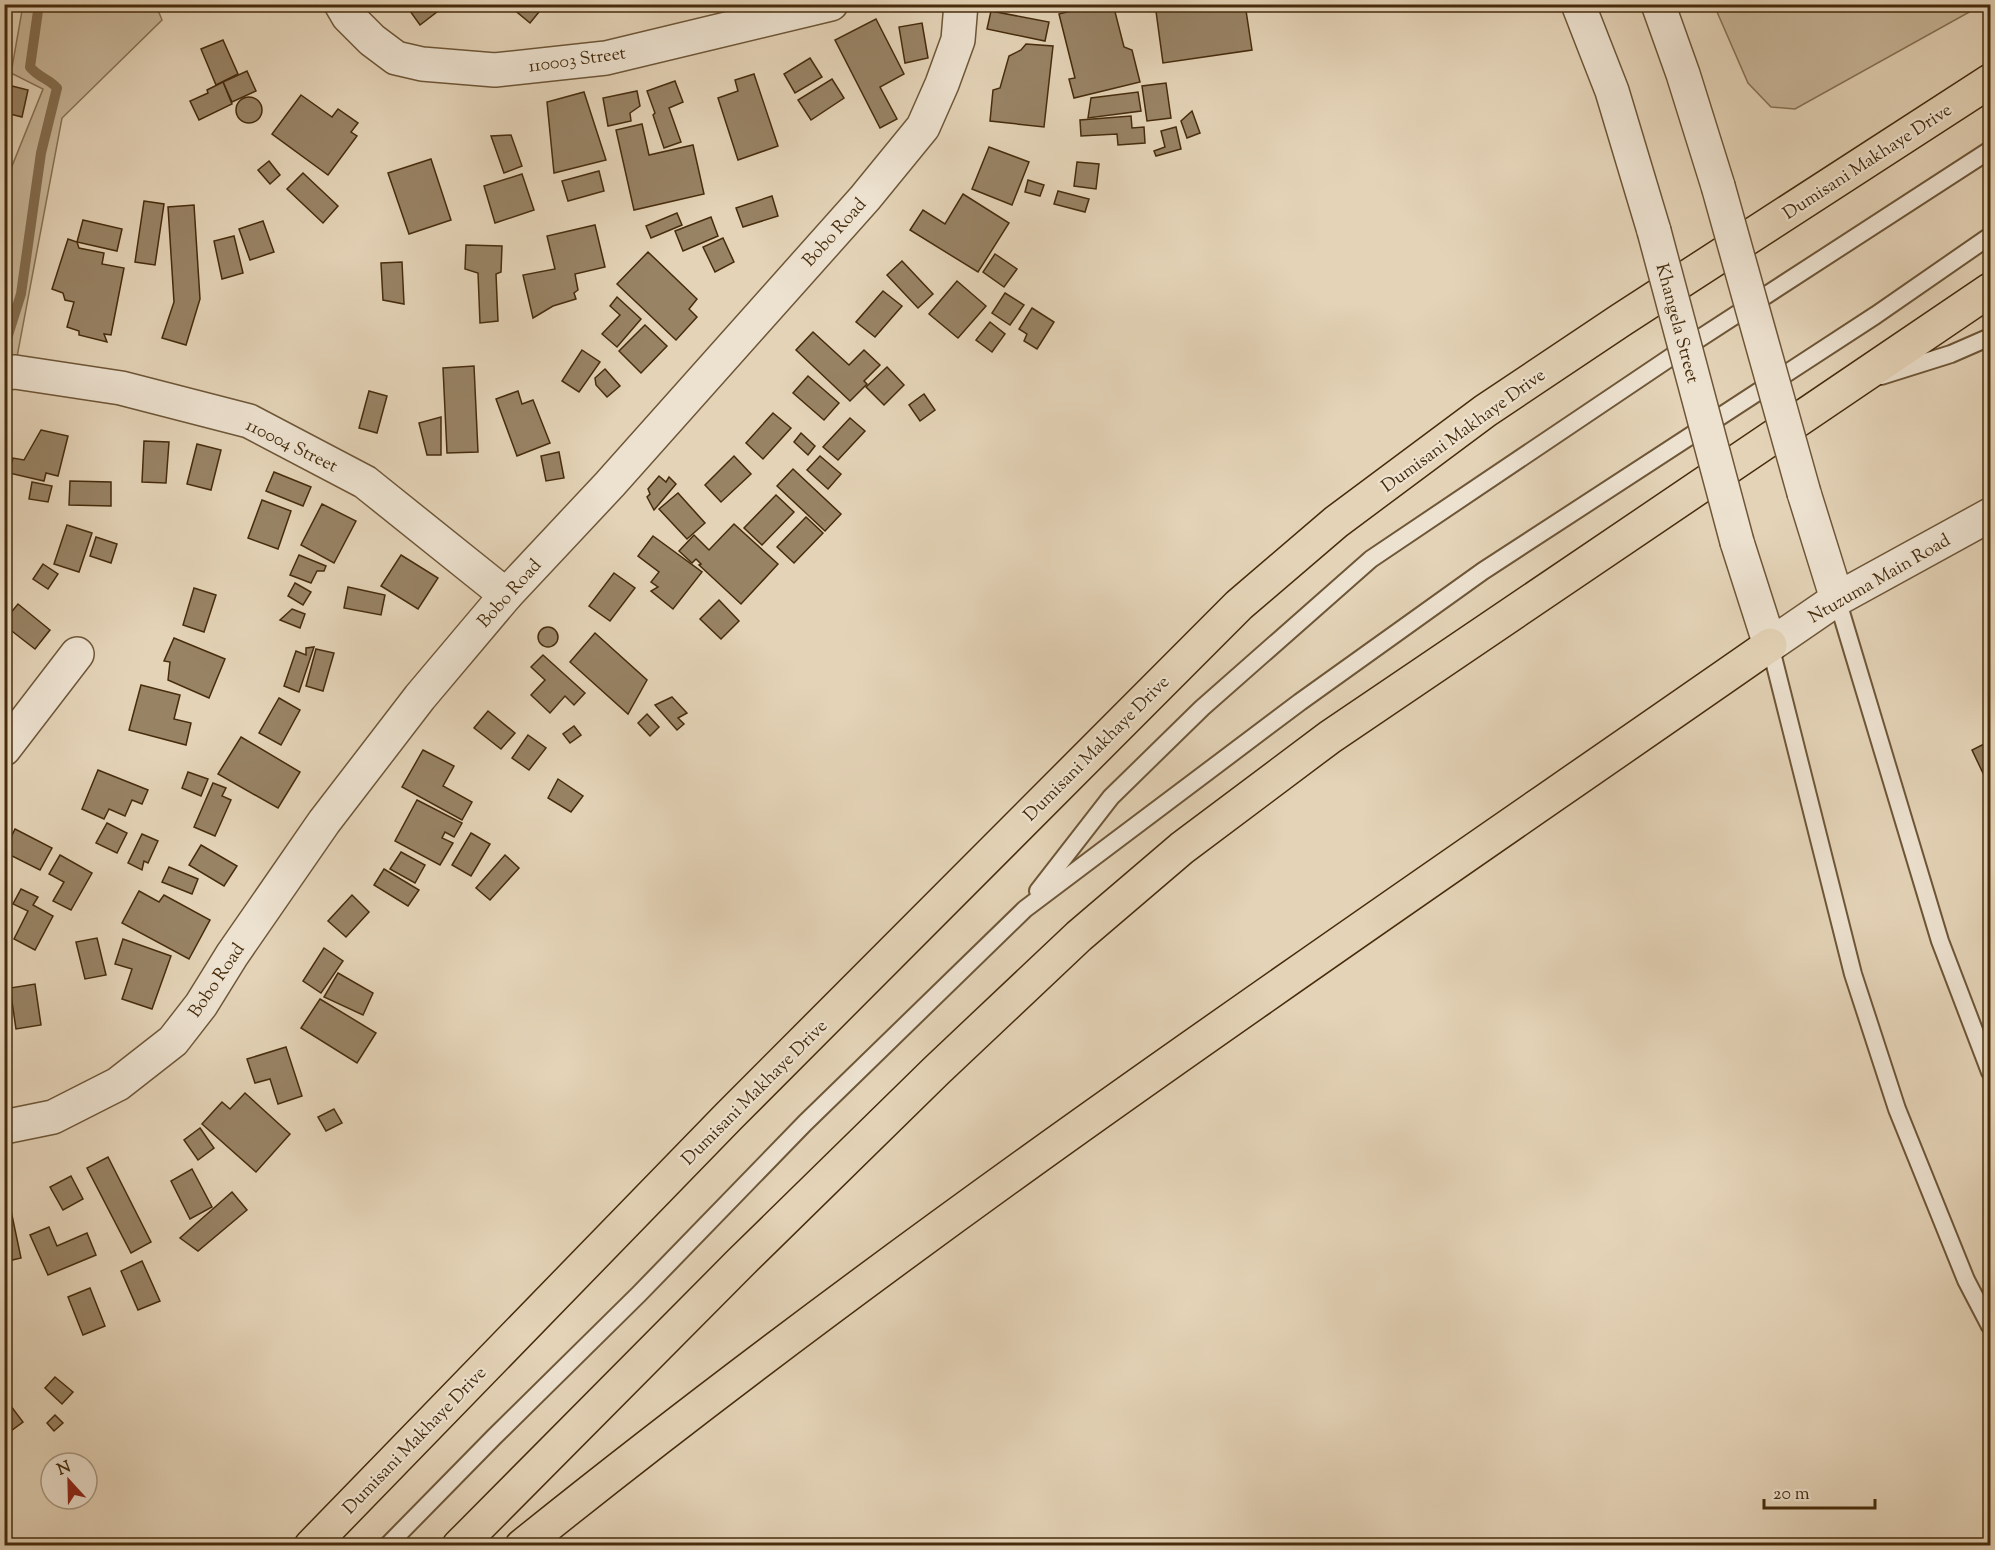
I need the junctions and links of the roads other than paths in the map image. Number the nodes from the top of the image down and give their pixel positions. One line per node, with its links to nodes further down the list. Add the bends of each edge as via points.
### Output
1 (341, 4): 2 (street, 110003 Street, via 372,40 396,58 495,70 606,58)
2 (831, 4)
3 (961, 4): 16 (street, Bobo Road, via 958,40 923,127 865,198)
4 (1578, 4): 18 (street, Khangela Street, bridge, via 1612,91 1737,542)
5 (1658, 4): 17 (street, bridge, via 1718,186)
6 (1990, 62): 9 (main road)
7 (1990, 81): 9 (main road, Dumisani Makhaye Drive)
8 (1990, 150): 21 (lane, via 1674,354 1371,559 1202,708 1111,797)
9 (1823, 189): 25 (main road, Dumisani Makhaye Drive, via 1485,411 1336,522 1239,605 729,1116)
10 (1990, 236): 21 (lane, via 1876,315 1482,571)
11 (1990, 290): 14 (main road)
12 (1990, 337): 14 (lane, via 1950,354)
13 (4, 373): 16 (street, 110004 Street, via 121,388 249,421 365,482)
14 (1851, 384): 27 (main road, via 1330,737 1182,848 1079,936 936,1071)
15 (1990, 515): 17 (street, Ntuzuma Main Road)
16 (506, 595): 23 (street, Bobo Road, via 420,697 324,822 173,1041 109,1089 53,1117)
17 (1837, 599): 18 (street, Ntuzuma Main Road); 22 (lane, via 1940,941)
18 (1770, 645): 24 (lane, via 1853,974 1889,1087 1966,1280); 28 (main road, via 1142,1082 873,1276)
19 (77, 654): 20 (street)
20 (4, 749)
21 (1025, 909): 26 (lane, via 805,1123)
22 (1990, 1072)
23 (4, 1127)
24 (1990, 1326)
25 (311, 1545)
26 (387, 1545)
27 (459, 1545)
28 (522, 1545)

